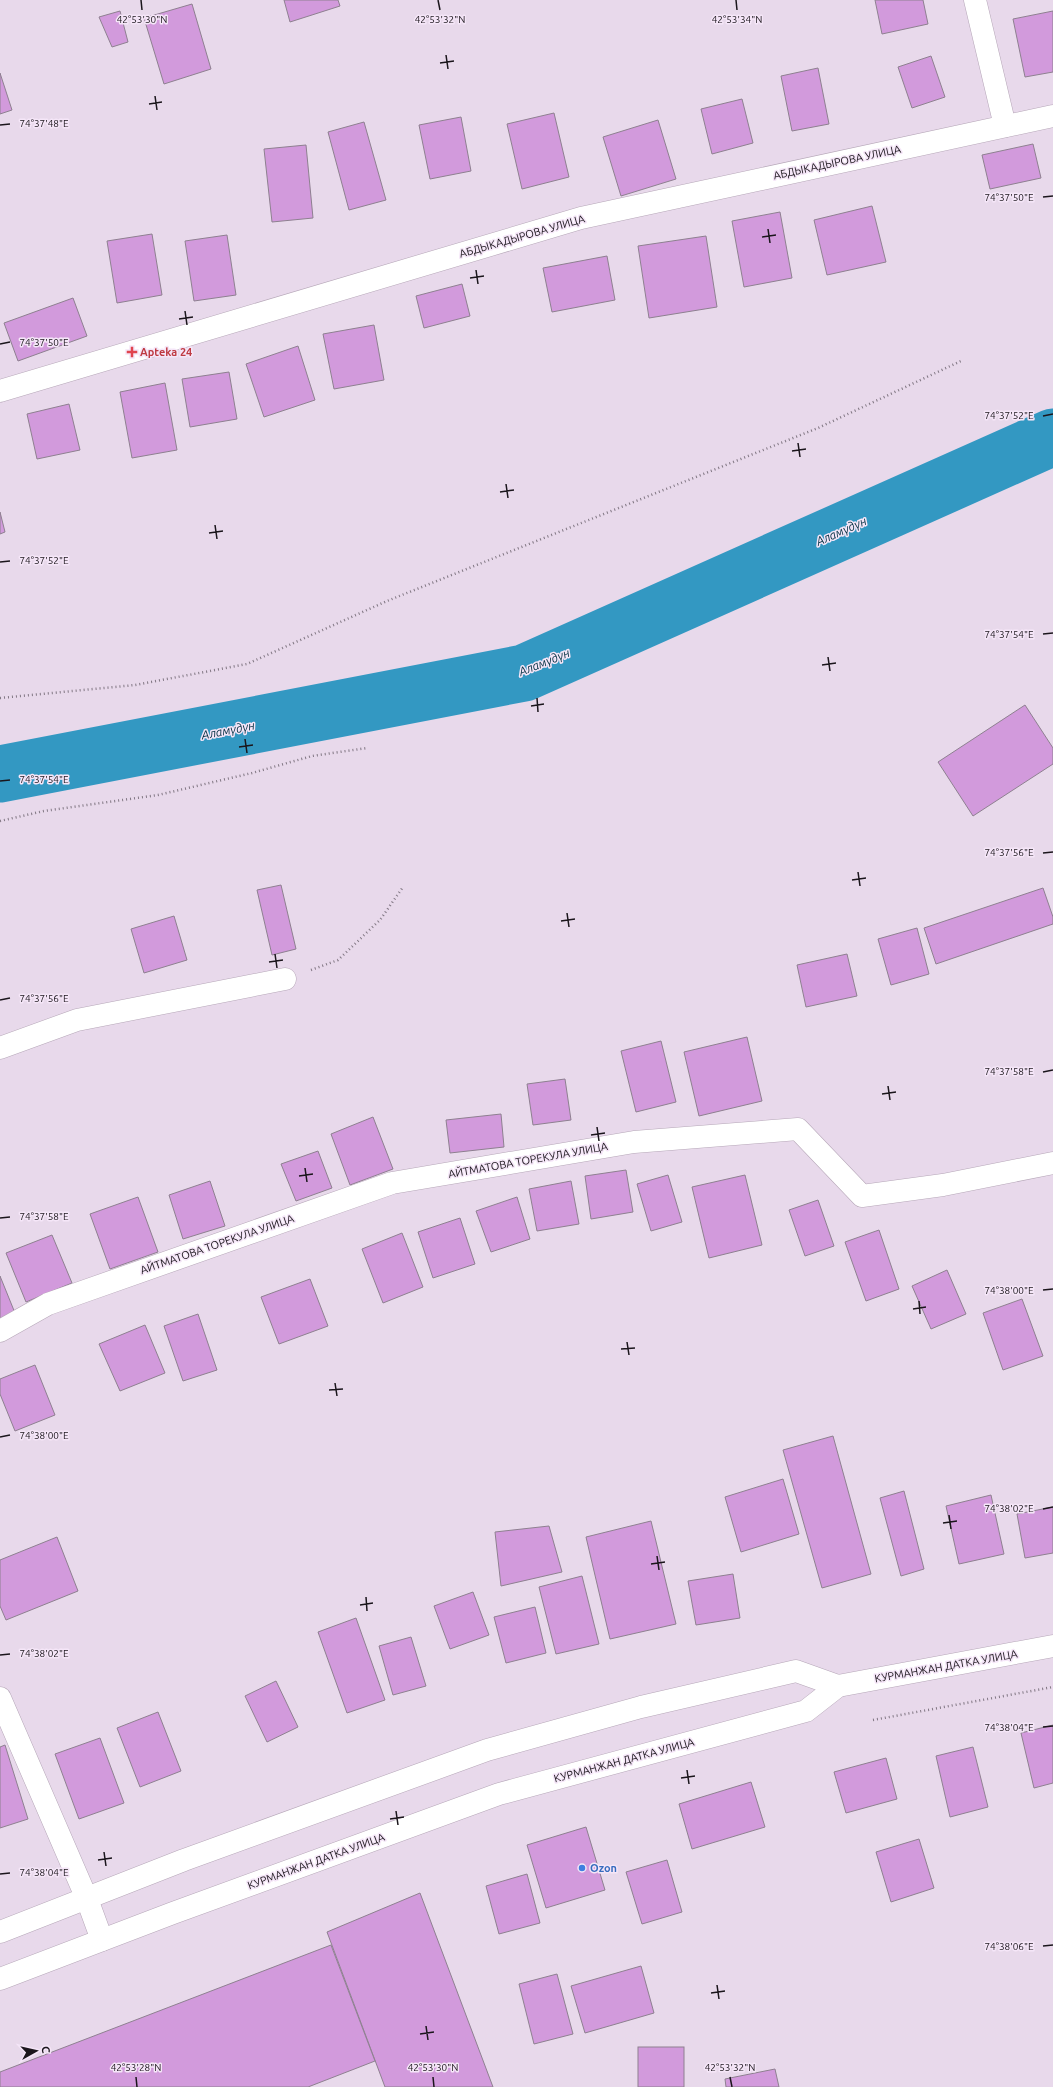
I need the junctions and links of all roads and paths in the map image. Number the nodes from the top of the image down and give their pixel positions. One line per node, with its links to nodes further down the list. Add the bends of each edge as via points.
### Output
1 (975, 0): 3 (street)
2 (1053, 116): 3 (street, АБДЫКАДЫРОВА УЛИЦА)
3 (1005, 126): 5 (street, АБДЫКАДЫРОВА УЛИЦА, via 581,218)
4 (961, 362): 6 (path, via 818,428 387,601 247,664 135,685)
5 (0, 391)
6 (0, 698)
7 (367, 748): 8 (path, via 312,756 158,795 44,811)
8 (0, 821)
9 (403, 887): 10 (path, via 380,920 338,960)
10 (285, 979): 11 (street, via 78,1020)
11 (0, 1048)
12 (1053, 1163): 13 (street, АЙТМАТОВА ТОРЕКУЛА УЛИЦА, via 943,1185 862,1196 798,1129 634,1142 392,1183 48,1304)
13 (0, 1331)
14 (1053, 1646): 15 (street, КУРМАНЖАН ДАТКА УЛИЦА)
15 (838, 1686): 19 (street, via 796,1671 641,1707 487,1750 184,1860); 21 (street, КУРМАНЖАН ДАТКА УЛИЦА, via 806,1711 499,1794)
16 (1053, 1687): 18 (path)
17 (0, 1698): 19 (street)
18 (873, 1720)
19 (87, 1899): 20 (street); 21 (street)
20 (0, 1932)
21 (102, 1940): 22 (street, КУРМАНЖАН ДАТКА УЛИЦА)
22 (0, 1980)

